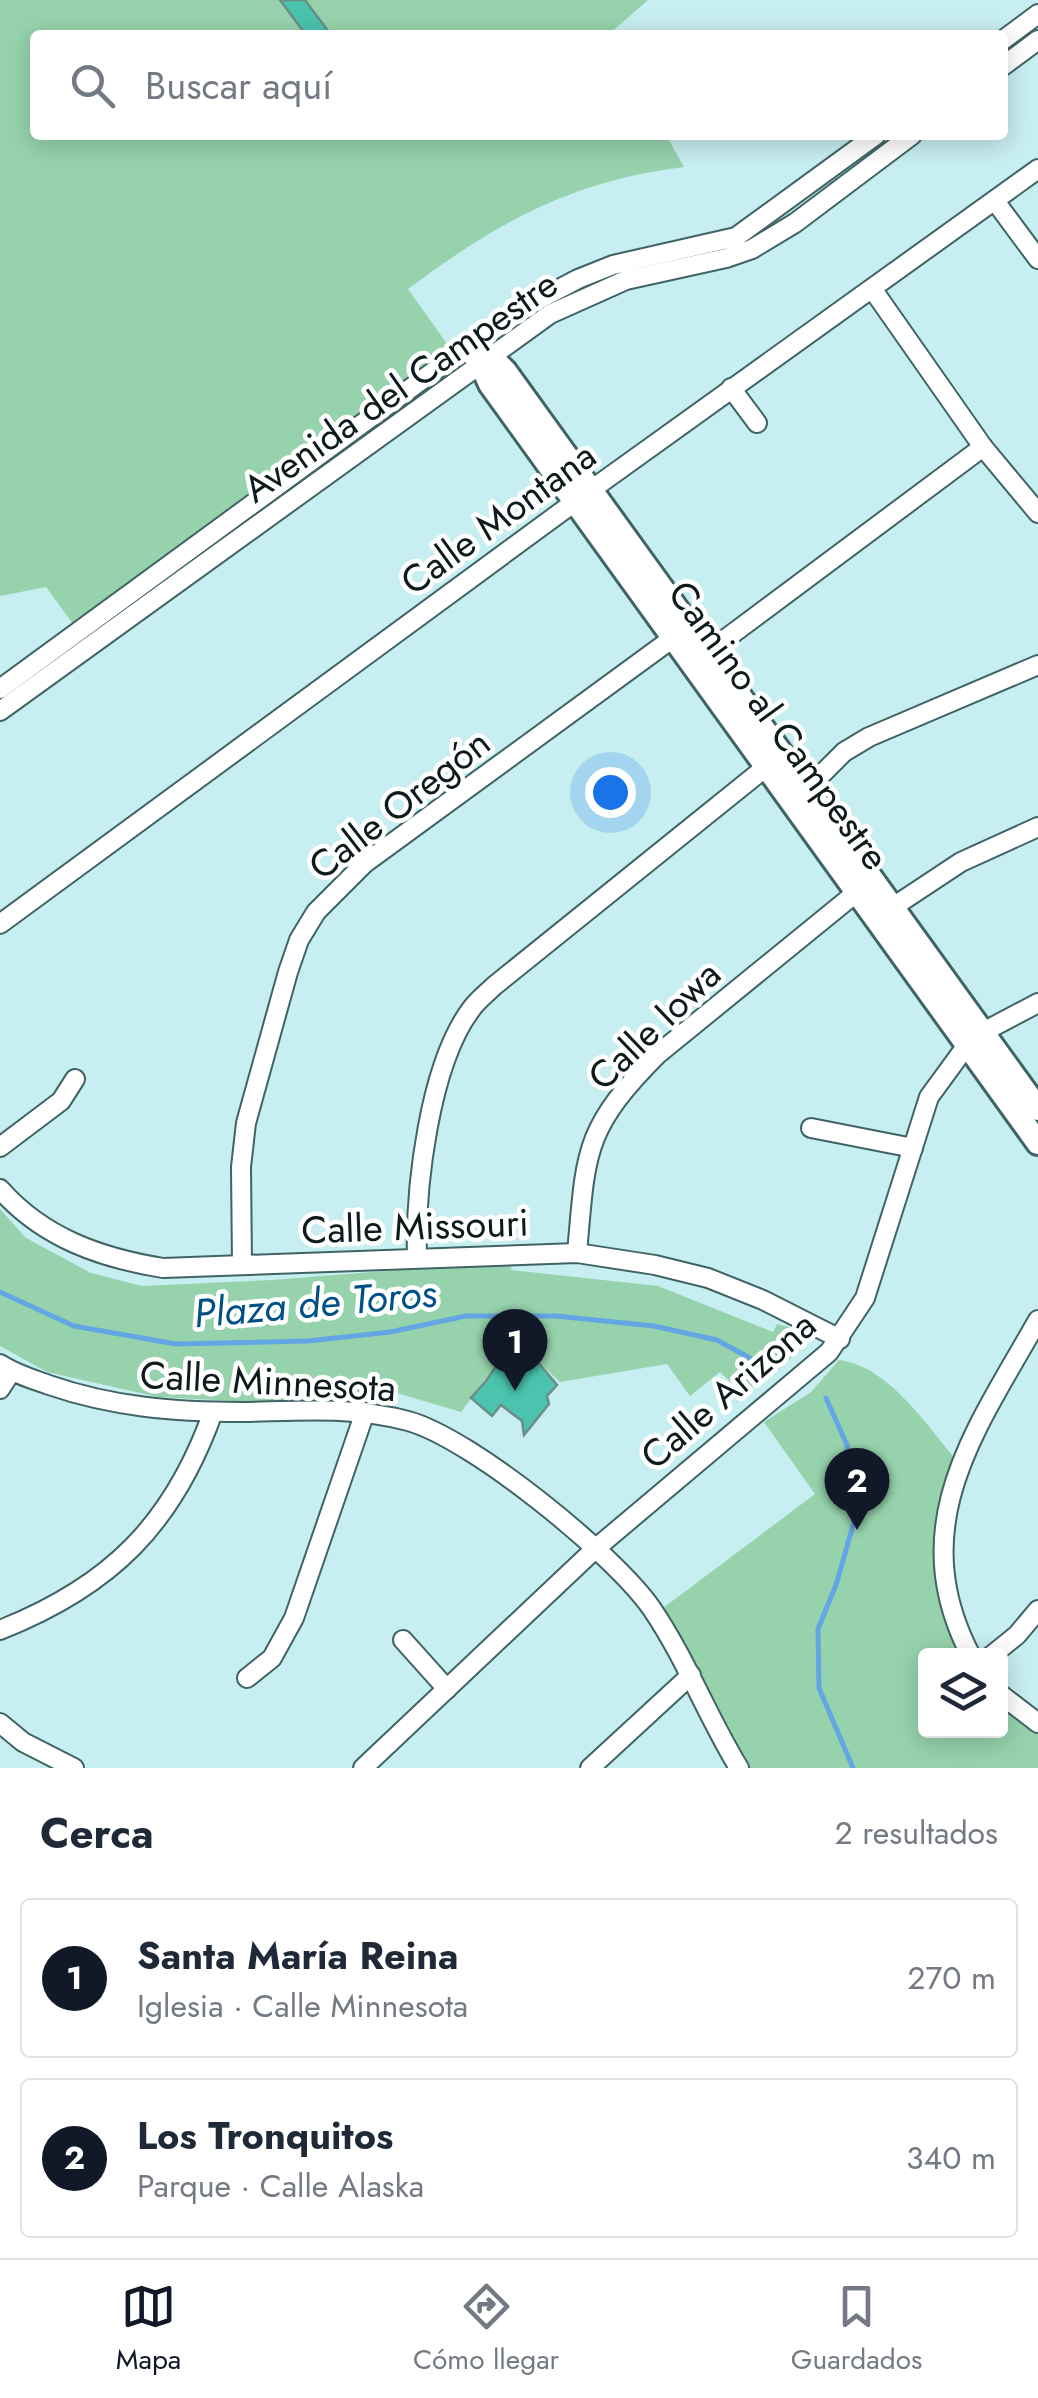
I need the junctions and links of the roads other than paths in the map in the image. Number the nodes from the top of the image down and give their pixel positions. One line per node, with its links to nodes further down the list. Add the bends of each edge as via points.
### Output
1 (1038, 14): 2 (street)
2 (1008, 36)
3 (1038, 40): 4 (street)
4 (1008, 62)
5 (869, 140): 11 (street, Avenida del Campestre, via 736,237 662,251 578,278 536,301)
6 (905, 140): 11 (street, Avenida del Campestre, via 752,249 590,294)
7 (1038, 168): 8 (street, Calle Montana)
8 (995, 201): 9 (street); 10 (street, Calle Montana)
9 (1038, 259)
10 (873, 290): 12 (street, Calle Montana); 14 (street)
11 (479, 352): 15 (street, Camino al Campestre, via 490,384); 20 (street, Avenida del Campestre)
12 (732, 388): 13 (street); 15 (street, Calle Montana)
13 (757, 423)
14 (983, 446): 16 (street); 18 (street)
15 (583, 496): 17 (street, Camino al Campestre); 18 (street, Camino al Campestre); 26 (street, Calle Montana)
16 (1038, 513)
17 (673, 638): 21 (street, Camino al Campestre); 38 (street, Calle Oregón, via 365,863 316,912 288,972 246,1123)
18 (708, 652): 22 (street, Camino al Campestre)
19 (1038, 666): 22 (street, via 869,737)
20 (3, 698)
21 (766, 767): 24 (street, Camino al Campestre); 37 (street, via 472,1007 447,1056 419,1173)
22 (807, 789): 25 (street, Camino al Campestre)
23 (1038, 828): 25 (street, via 962,862)
24 (857, 892): 28 (street, Camino al Campestre); 36 (street, Calle Iowa, via 630,1083 602,1120 585,1162)
25 (893, 908): 28 (street, Camino al Campestre)
26 (0, 924)
27 (1038, 1002): 28 (street, Calle Arizona)
28 (975, 1039): 30 (street, Camino al Campestre); 32 (street, Camino al Campestre); 34 (street, Calle Arizona, via 929,1097)
29 (75, 1079): 33 (street, via 61,1100)
30 (1038, 1109)
31 (810, 1128): 34 (street)
32 (1038, 1143)
33 (0, 1147)
34 (913, 1148): 40 (street, Calle Arizona, via 865,1298)
35 (0, 1189): 38 (street, Calle Missouri, via 42,1226 118,1260 163,1268)
36 (577, 1253): 37 (street, Calle Missouri); 40 (street, Calle Missouri, via 708,1278)
37 (418, 1258): 38 (street, Calle Missouri)
38 (242, 1265)
39 (1038, 1320): 49 (street, via 963,1459 944,1519 942,1564)
40 (840, 1339): 45 (street, Calle Arizona)
41 (6, 1368): 42 (street); 43 (street, Calle Minnesota, via 125,1406)
42 (0, 1389)
43 (212, 1412): 44 (street, Calle Minnesota); 47 (street, via 177,1494 146,1536 85,1588)
44 (365, 1412): 45 (street, Calle Minnesota, via 411,1422 463,1446); 52 (street, via 294,1618 272,1658)
45 (595, 1548): 51 (street, Calle Minnesota, via 640,1593); 53 (street, Calle Arizona)
46 (1038, 1610): 50 (street)
47 (0, 1630)
48 (403, 1640): 53 (street)
49 (967, 1648)
50 (1000, 1648)
51 (690, 1675): 59 (street); 60 (street, Calle Minnesota)
52 (247, 1678)
53 (447, 1689): 58 (street, Calle Arizona)
54 (1008, 1700): 56 (street)
55 (0, 1722): 57 (street)
56 (1038, 1723)
57 (74, 1768)
58 (363, 1768)
59 (590, 1768)
60 (740, 1768)

